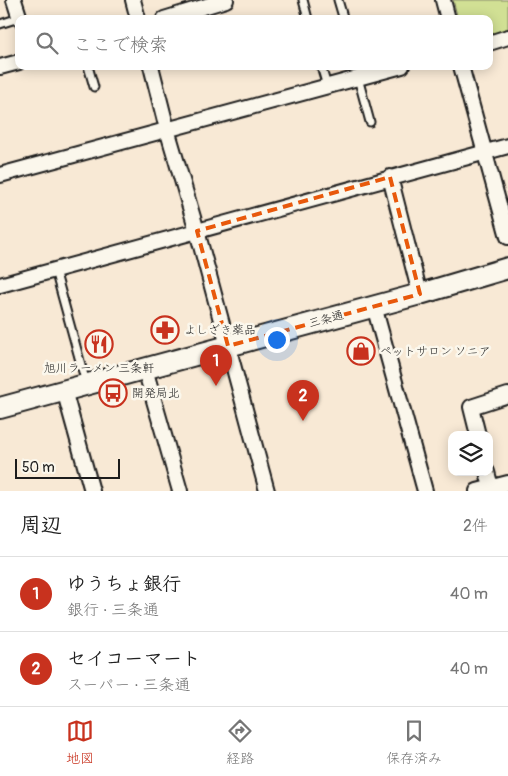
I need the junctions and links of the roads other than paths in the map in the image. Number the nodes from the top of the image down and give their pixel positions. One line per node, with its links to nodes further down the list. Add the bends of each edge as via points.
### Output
1 (14, 0): 7 (street)
2 (133, 0): 8 (street)
3 (224, 0): 9 (street)
4 (303, 0): 10 (lane)
5 (338, 0): 11 (lane)
6 (443, 0): 12 (street)
7 (19, 15)
8 (137, 15)
9 (177, 15)
10 (307, 15)
11 (342, 15)
12 (447, 15)
13 (15, 20): 14 (lane)
14 (0, 24)
15 (508, 38): 16 (street)
16 (493, 42)
17 (15, 63): 18 (street)
18 (0, 67)
19 (89, 70): 26 (lane)
20 (152, 70): 28 (street)
21 (322, 70): 25 (lane)
22 (387, 70): 24 (street)
23 (462, 70): 30 (street)
24 (358, 78): 25 (street); 27 (lane)
25 (327, 86): 28 (street)
26 (94, 87)
27 (370, 122)
28 (167, 129): 31 (street); 33 (street)
29 (508, 146): 30 (street)
30 (484, 152): 32 (street); 34 (street)
31 (0, 175)
32 (390, 177): 33 (street); 38 (street)
33 (197, 231): 36 (street); 40 (street)
34 (508, 237)
35 (508, 268): 38 (street, 三条通)
36 (54, 270): 37 (street); 42 (lane)
37 (0, 285)
38 (420, 294): 39 (street, 三条通)
39 (374, 306): 40 (street, 三条通); 53 (street)
40 (228, 346): 41 (street, 三条通); 52 (street)
41 (145, 369): 42 (street, 三条通); 51 (street)
42 (86, 385): 43 (street, 三条通)
43 (64, 390): 45 (street, 三条通); 50 (street)
44 (508, 396): 46 (street, via 471,407)
45 (0, 408)
46 (477, 431)
47 (488, 476): 49 (street)
48 (508, 482): 49 (street)
49 (491, 487): 54 (street)
50 (92, 491)
51 (180, 491)
52 (267, 491)
53 (425, 491)
54 (477, 491)

